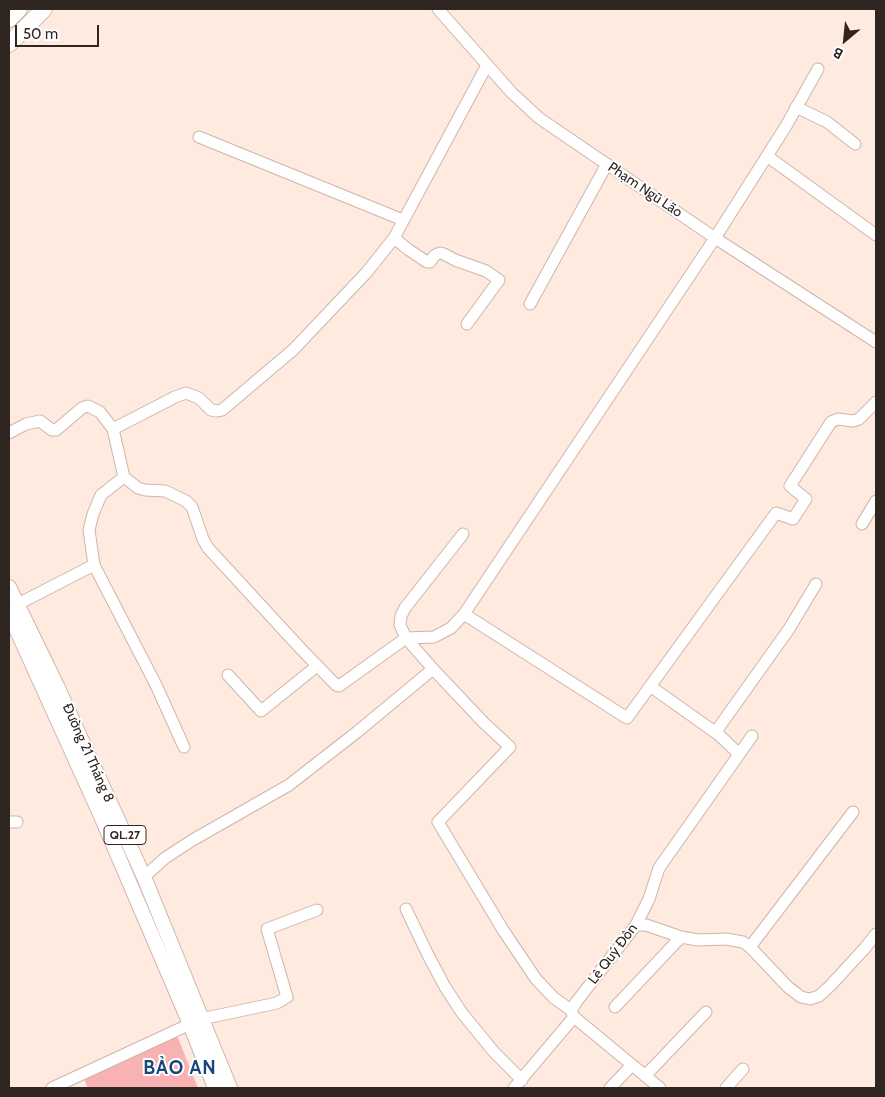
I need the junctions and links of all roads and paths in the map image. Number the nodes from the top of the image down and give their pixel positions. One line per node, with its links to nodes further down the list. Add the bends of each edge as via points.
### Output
1 (19, 9): 4 (highway)
2 (44, 9): 5 (highway)
3 (438, 9): 6 (street, Phạm Ngũ Lão)
4 (9, 19)
5 (9, 44)
6 (487, 65): 12 (street, Phạm Ngũ Lão, via 539,118); 13 (street)
7 (818, 69): 8 (street)
8 (796, 107): 10 (street, via 827,122); 11 (street)
9 (199, 137): 13 (street)
10 (855, 144)
11 (767, 156): 14 (street); 16 (street)
12 (607, 164): 16 (street, Phạm Ngũ Lão); 17 (street)
13 (403, 220): 15 (street)
14 (876, 235)
15 (394, 238): 18 (street, via 427,262 440,253 486,271 499,280); 21 (street, via 367,272 293,350 228,406 211,410 199,398 186,393)
16 (715, 238): 19 (street, Phạm Ngũ Lão); 31 (street)
17 (530, 304)
18 (467, 324)
19 (876, 342)
20 (876, 402): 36 (street, via 859,419 831,422 790,486 806,499 793,519 776,513)
21 (113, 429): 22 (street, via 100,412 88,406 56,430 40,421); 23 (street)
22 (9, 433)
23 (124, 477): 27 (street, via 101,495 93,514 89,530); 33 (street, via 138,488 165,491 186,501 192,507 208,548)
24 (876, 501): 25 (street)
25 (862, 524)
26 (463, 534): 32 (street, via 401,616 400,625)
27 (94, 565): 30 (street); 39 (street)
28 (816, 584): 37 (street, via 789,629 722,722 717,730)
29 (9, 587): 30 (main road, Đường 21 Tháng 8 / QL.27)
30 (13, 609): 42 (main road, Đường 21 Tháng 8 / QL.27, via 61,695); 52 (main road, Đường 21 Tháng 8 / QL.27, via 101,816)
31 (464, 614): 32 (street, via 451,628 434,637); 36 (street, via 627,718)
32 (406, 638): 33 (street, via 339,686); 34 (street)
33 (317, 666): 35 (street, via 261,711)
34 (432, 669): 42 (street, via 290,785 191,841); 51 (street, via 510,746 438,822 536,979)
35 (228, 675)
36 (650, 686): 37 (street)
37 (719, 734): 40 (street)
38 (752, 736): 40 (street, Lê Quý Đôn)
39 (184, 747)
40 (739, 754): 45 (street, Lê Quý Đôn, via 659,868)
41 (853, 812): 48 (street)
42 (144, 877): 52 (main road, Đường 21 Tháng 8 / QL.27)
43 (406, 909): 56 (street, via 440,979 462,1013)
44 (317, 910): 52 (street, via 267,929 288,997 277,1003)
45 (636, 925): 47 (street, via 646,925); 51 (street, Lê Quý Đôn)
46 (876, 934): 48 (street, via 830,986 810,999 800,997 788,987)
47 (681, 937): 48 (street, via 726,939 743,942); 49 (street)
48 (750, 947)
49 (615, 1007)
50 (706, 1012): 55 (street)
51 (573, 1013): 53 (street); 56 (street, Lê Quý Đôn)
52 (195, 1021): 57 (street); 58 (main road, Đường 21 Tháng 8 / QL.27); 59 (main road, Đường 21 Tháng 8 / QL.27)
53 (632, 1065): 55 (street); 60 (street)
54 (743, 1069): 62 (street)
55 (645, 1076): 61 (street)
56 (518, 1084)
57 (52, 1088)
58 (215, 1088)
59 (230, 1088)
60 (610, 1088)
61 (660, 1088)
62 (726, 1088)

